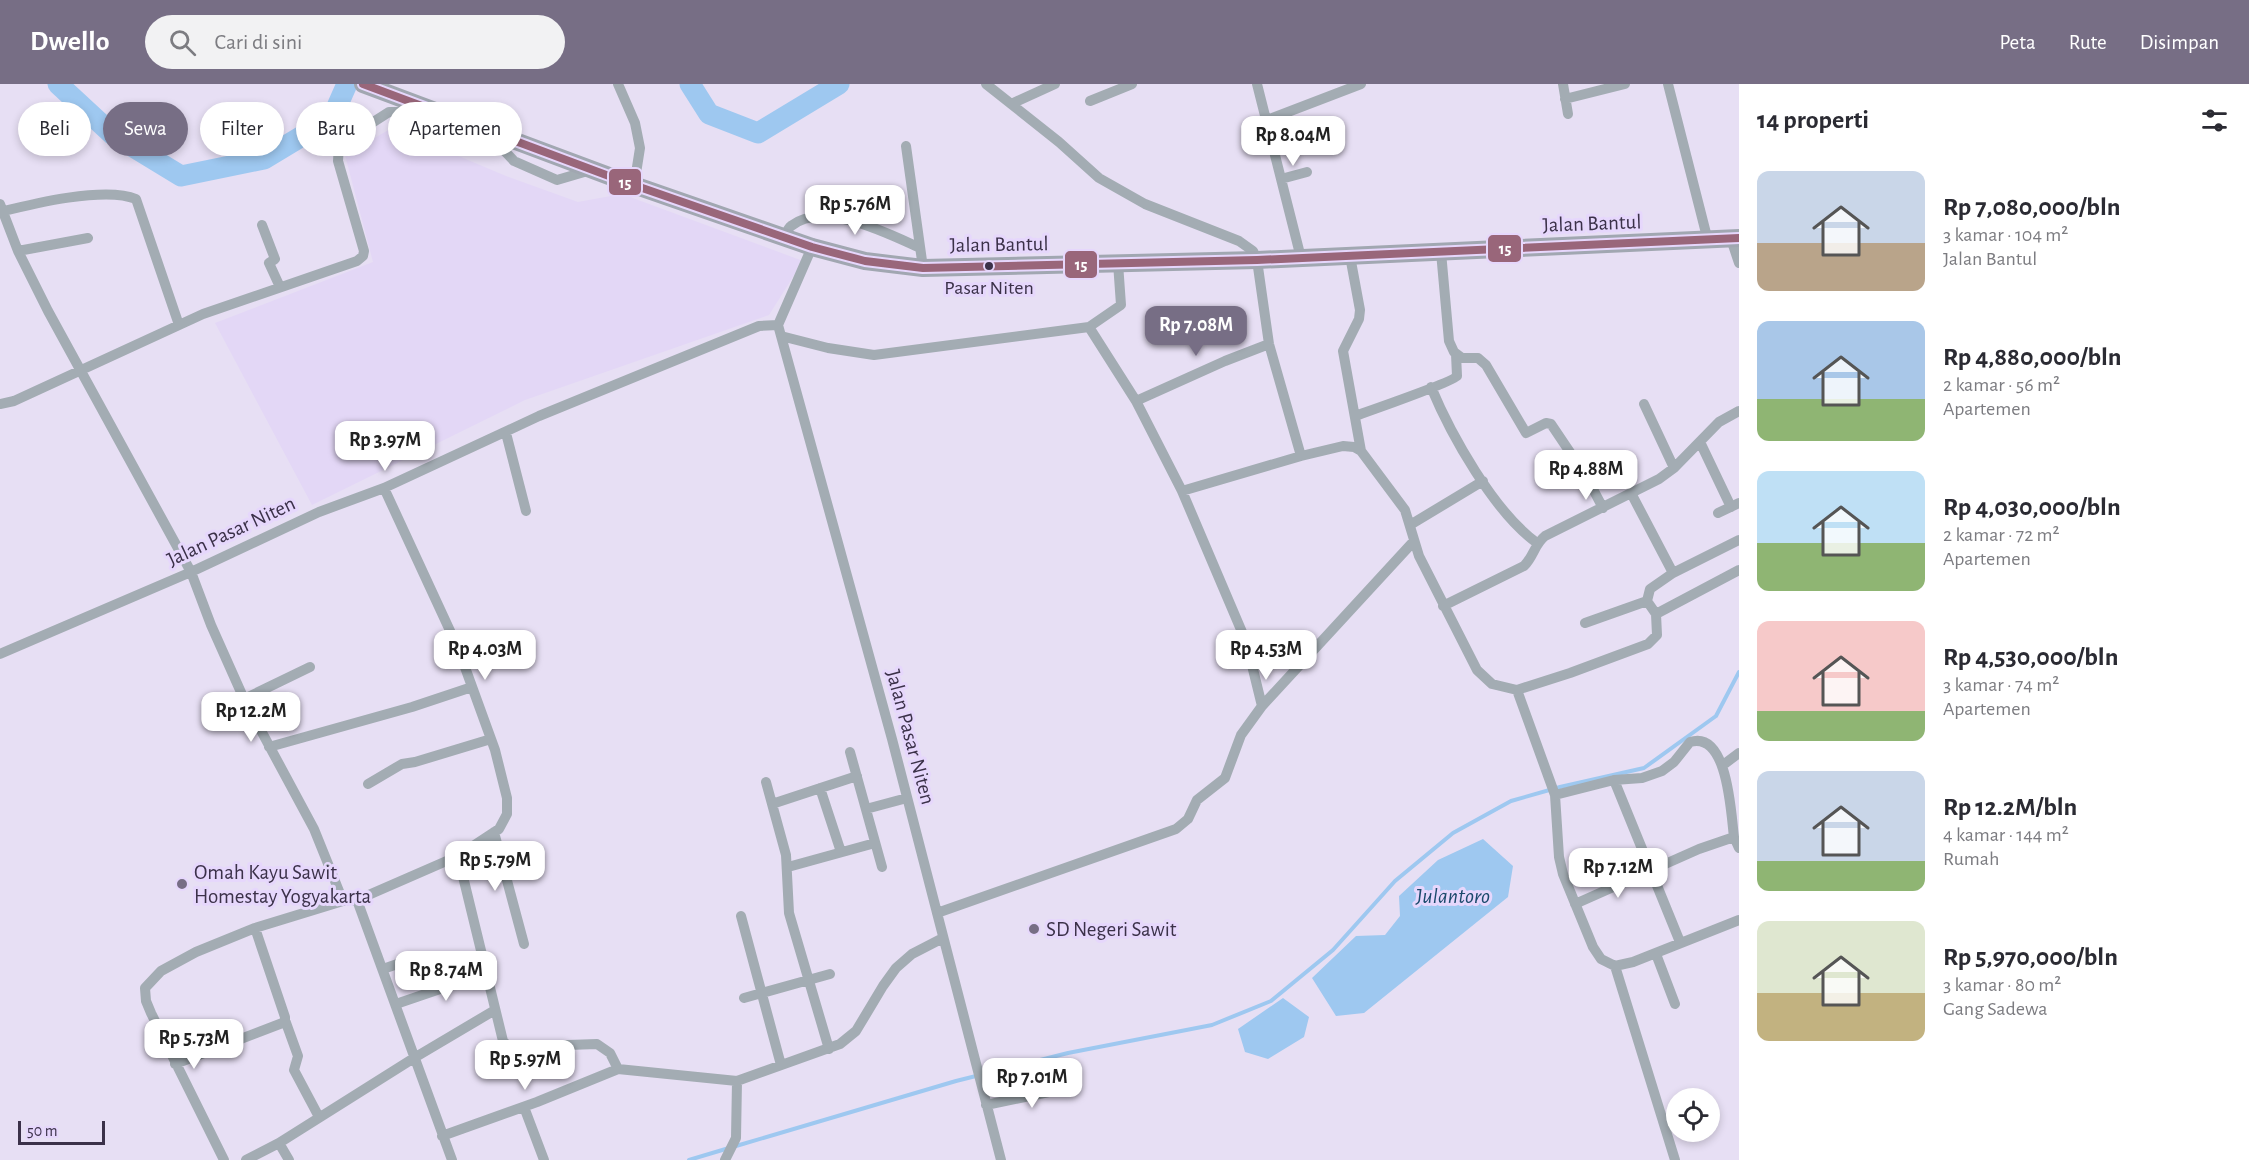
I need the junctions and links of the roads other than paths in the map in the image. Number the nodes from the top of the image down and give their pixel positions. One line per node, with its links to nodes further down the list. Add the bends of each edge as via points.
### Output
1 (618, 84): 23 (street, via 635,123 640,148)
2 (986, 84): 15 (street)
3 (1055, 84): 15 (street)
4 (1132, 84): 14 (street)
5 (1257, 84): 18 (street)
6 (1361, 84): 10 (street)
7 (1563, 84): 12 (street)
8 (1625, 84): 12 (street)
9 (1668, 84): 29 (street)
10 (1348, 86): 18 (street)
11 (371, 87): 13 (main road, Jalan Bantul)
12 (1565, 99): 17 (street)
13 (407, 102)
14 (1090, 102)
15 (1011, 104): 36 (street, via 1099,177 1145,204 1239,241 1253,251)
16 (388, 114): 40 (street, via 363,127 338,148 363,256)
17 (1568, 114)
18 (1267, 120): 22 (street)
19 (906, 146): 31 (street)
20 (522, 147): 23 (main road, Jalan Bantul)
21 (1307, 172): 22 (street)
22 (1281, 179): 35 (street)
23 (634, 186): 27 (main road, Jalan Bantul)
24 (1, 209): 32 (street); 41 (street, via 116,194 136,199)
25 (262, 225): 40 (street, via 275,259 269,263)
26 (88, 238): 32 (street)
27 (784, 238): 30 (main road, Jalan Bantul); 31 (street, via 791,226 815,216 848,219)
28 (1735, 239): 29 (main road, Jalan Bantul); 38 (street)
29 (1708, 241): 33 (main road, Jalan Bantul)
30 (812, 247): 39 (main road, Jalan Bantul, via 865,261); 42 (street)
31 (920, 248): 39 (street)
32 (18, 251): 47 (street)
33 (1441, 252): 34 (main road, Jalan Bantul); 46 (street, via 1449,340)
34 (1350, 256): 35 (main road, Jalan Bantul); 53 (street, via 1360,310 1343,351)
35 (1301, 258): 36 (main road, Jalan Bantul)
36 (1257, 260): 37 (main road, Jalan Bantul); 45 (street)
37 (1118, 263): 39 (main road, Jalan Bantul); 43 (street, via 1121,305)
38 (1739, 263)
39 (923, 268)
40 (280, 287): 41 (street)
41 (179, 325): 47 (street)
42 (778, 325): 44 (street, Jalan Pasar Niten); 54 (street, Jalan Pasar Niten, via 759,326)
43 (1089, 327): 44 (street, via 874,355); 49 (street)
44 (781, 336): 95 (street, Jalan Pasar Niten)
45 (1269, 344): 49 (street); 57 (street)
46 (1456, 354): 48 (street, via 1455,379); 64 (street, via 1478,358 1486,365 1526,433 1551,424)
47 (79, 370): 50 (street); 72 (street)
48 (1431, 387): 53 (street); 59 (street)
49 (1136, 401): 61 (street)
50 (0, 404)
51 (1644, 404): 58 (street)
52 (1739, 411): 55 (street, via 1719,422)
53 (1355, 416): 56 (street)
54 (506, 433): 60 (street, Jalan Pasar Niten); 65 (street)
55 (1700, 442): 58 (street); 63 (street)
56 (1361, 451): 57 (street, via 1342,446); 67 (street, via 1402,504)
57 (1301, 456): 61 (street)
58 (1674, 468): 62 (street)
59 (1483, 481): 67 (street); 70 (street, via 1516,525)
60 (384, 488): 72 (street, Jalan Pasar Niten, via 319,512); 80 (street)
61 (1182, 491): 83 (street, via 1242,632)
62 (1631, 493): 64 (street); 73 (street)
63 (1735, 505): 66 (street)
64 (1603, 508): 70 (street)
65 (526, 511)
66 (1718, 513)
67 (1410, 525): 69 (street)
68 (1739, 540): 73 (street)
69 (1414, 541): 75 (street); 83 (street)
70 (1537, 543): 75 (street, via 1524,566)
71 (1739, 570): 76 (street)
72 (191, 572): 78 (street, Jalan Pasar Niten); 82 (street)
73 (1673, 573): 74 (street, via 1650,589)
74 (1647, 600): 76 (street); 77 (street)
75 (1443, 606): 81 (street, via 1482,676 1492,684)
76 (1656, 614): 81 (street, via 1657,635 1648,644)
77 (1585, 623)
78 (0, 654)
79 (310, 667): 82 (street)
80 (472, 687): 84 (street); 85 (street)
81 (1517, 690): 94 (street)
82 (244, 699): 85 (street)
83 (1262, 706): 110 (street, via 1241,735 1225,778 1197,800 1188,819 1173,831)
84 (491, 739): 92 (street, via 402,764); 98 (street, via 507,798 507,814 500,829)
85 (269, 747): 108 (street, via 314,830)
86 (850, 752): 89 (street)
87 (1739, 753): 88 (street)
88 (1723, 765): 90 (street, via 1711,747 1696,740 1662,771 1642,778); 99 (street)
89 (857, 776): 93 (street); 97 (street)
90 (1614, 780): 94 (street); 106 (street)
91 (766, 782): 96 (street)
92 (368, 784)
93 (820, 788): 96 (street); 102 (street)
94 (1553, 788): 109 (street, via 1558,857)
95 (907, 798): 97 (street); 110 (street, Jalan Pasar Niten)
96 (772, 804): 104 (street)
97 (866, 810): 100 (street)
98 (494, 832): 103 (street); 116 (street)
99 (1734, 837): 101 (street); 106 (street)
100 (875, 843): 102 (street); 105 (street)
101 (1739, 848)
102 (841, 852): 104 (street)
103 (458, 856): 107 (street); 121 (street)
104 (788, 867): 123 (street, via 789,913)
105 (882, 867)
106 (1650, 870): 109 (street); 115 (street)
107 (357, 900): 108 (street); 120 (street)
108 (343, 901): 113 (street)
109 (1575, 904): 119 (street, via 1597,954)
110 (937, 914): 114 (street, Jalan Pasar Niten)
111 (741, 916): 124 (street)
112 (1739, 920): 115 (street)
113 (255, 928): 129 (street); 132 (street, via 170,965 145,988 146,1001)
114 (943, 938): 130 (street, via 904,961 883,986 853,1035); 137 (street, Jalan Pasar Niten)
115 (1680, 942): 117 (street)
116 (524, 944)
117 (1656, 954): 119 (street); 127 (street)
118 (406, 961): 120 (street)
119 (1615, 966): 149 (street)
120 (383, 969): 126 (street)
121 (487, 973): 126 (street); 128 (street)
122 (830, 974): 123 (street)
123 (808, 980): 124 (street); 130 (street)
124 (763, 992): 125 (street); 133 (street)
125 (744, 998)
126 (396, 1004): 131 (street)
127 (1675, 1004)
128 (495, 1010): 131 (street); 134 (street, via 503,1041 509,1047 597,1044 610,1053)
129 (285, 1020): 132 (street); 139 (street, via 298,1056 294,1070)
130 (829, 1049): 133 (street)
131 (414, 1058): 139 (street); 140 (street)
132 (175, 1064): 144 (street)
133 (781, 1065): 135 (street)
134 (618, 1069): 135 (street); 138 (street)
135 (737, 1081): 148 (street, via 736,1138)
136 (1073, 1087): 137 (street)
137 (986, 1104): 142 (street, Jalan Pasar Niten)
138 (524, 1107): 140 (street); 143 (street)
139 (319, 1117): 141 (street)
140 (442, 1136): 147 (street)
141 (279, 1143): 145 (street); 146 (street)
142 (997, 1158)
143 (541, 1159)
144 (224, 1160)
145 (246, 1160)
146 (289, 1160)
147 (452, 1160)
148 (725, 1160)
149 (1675, 1160)

